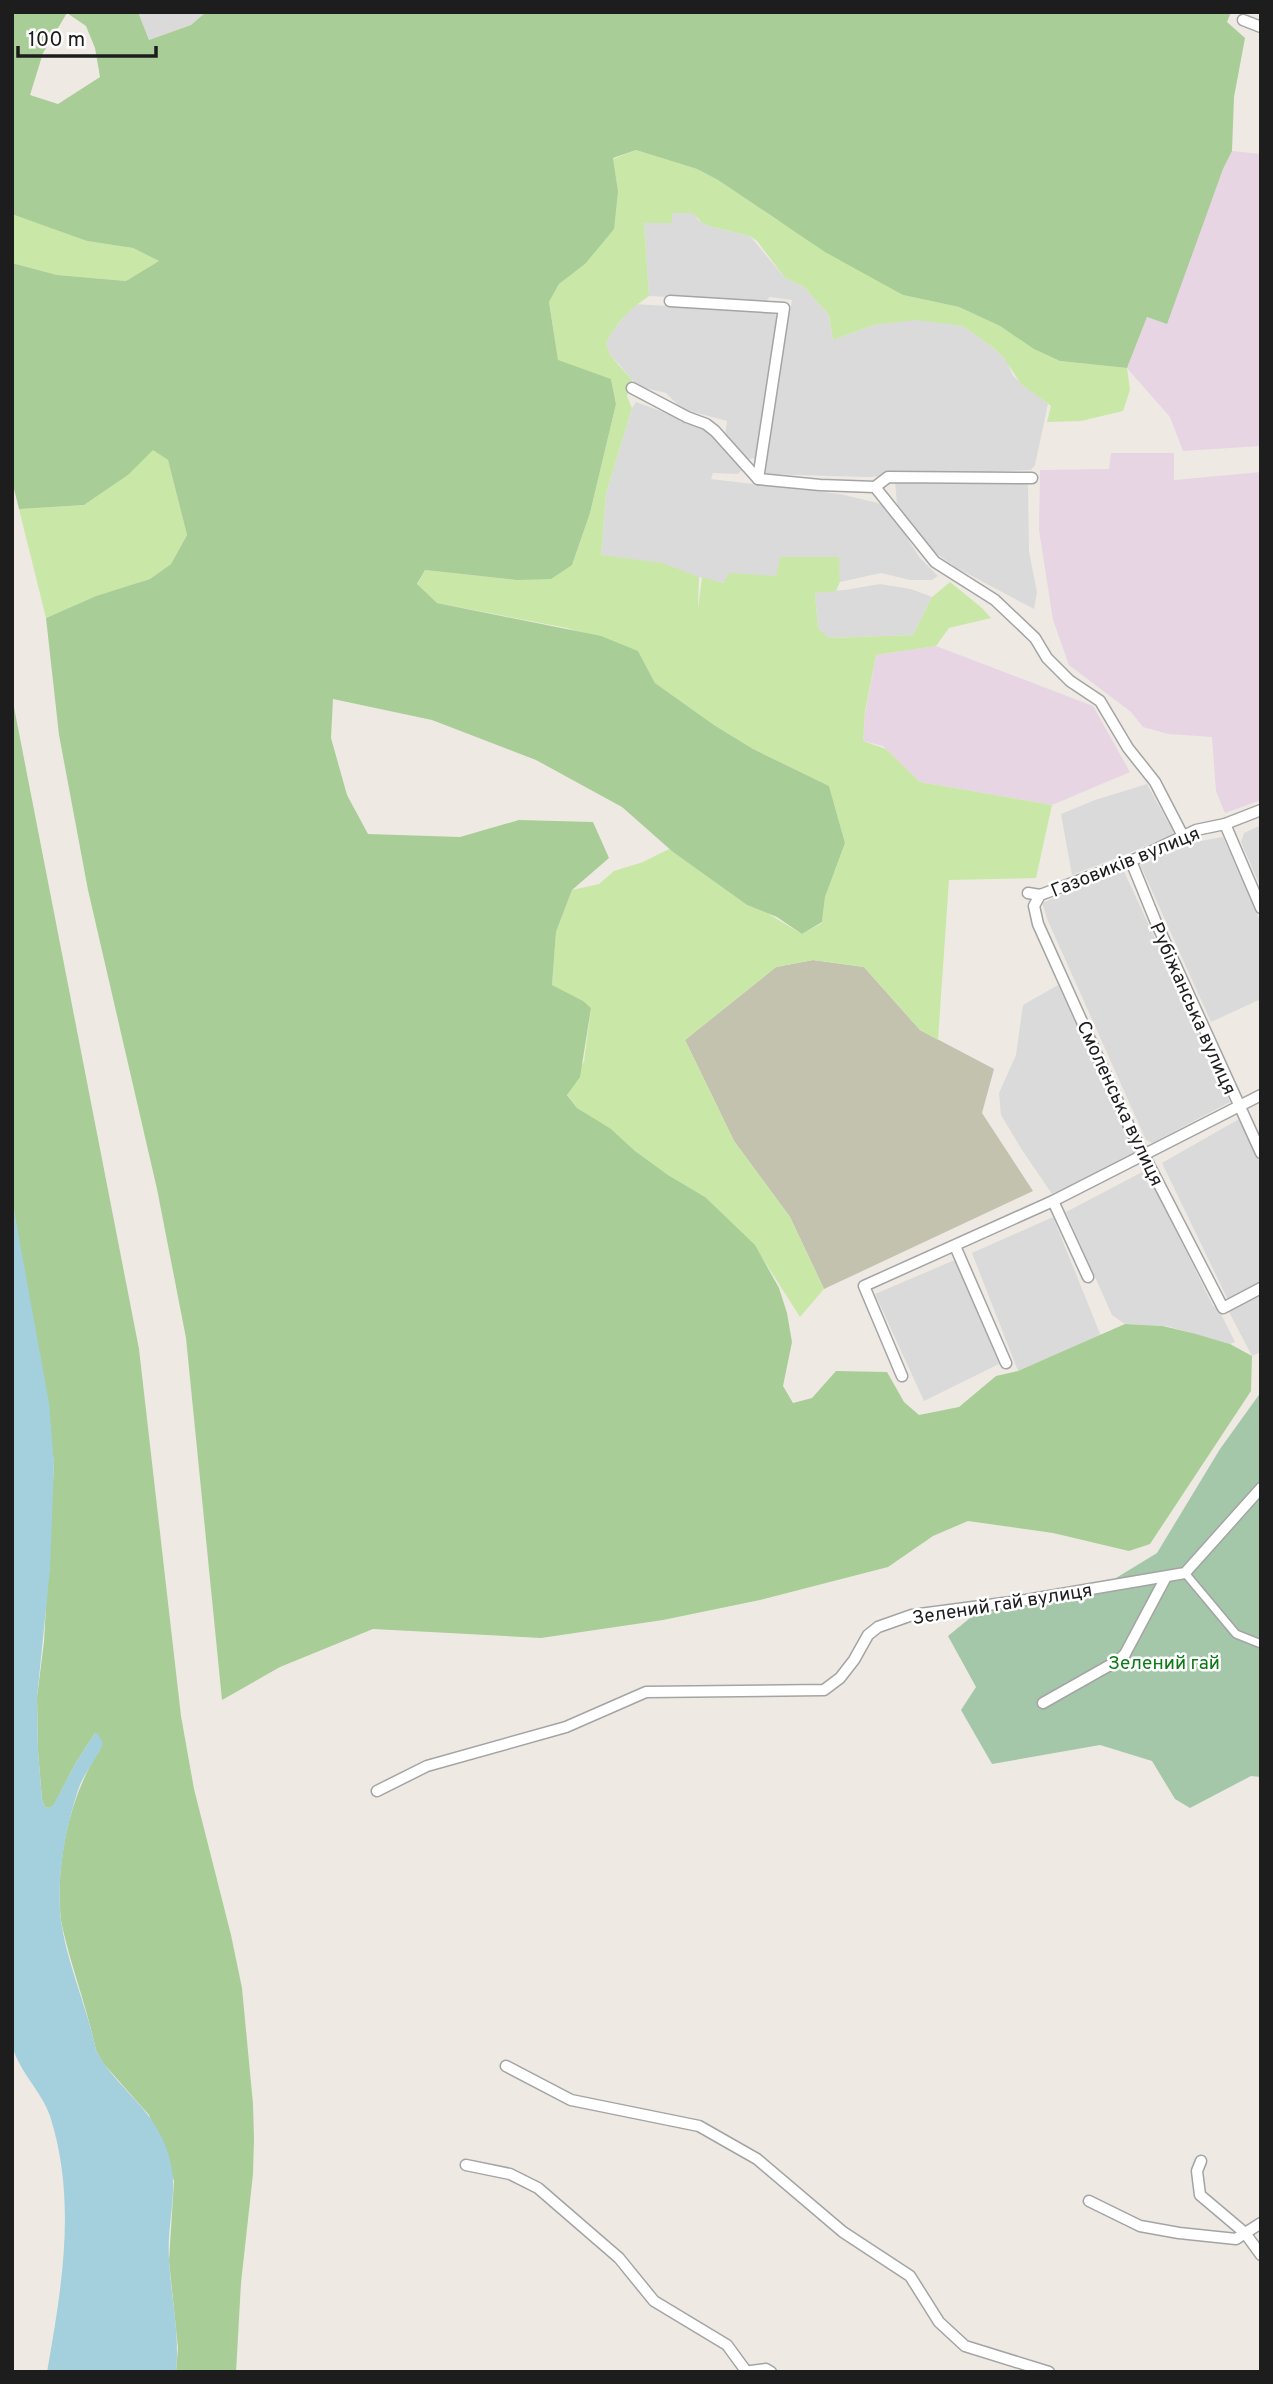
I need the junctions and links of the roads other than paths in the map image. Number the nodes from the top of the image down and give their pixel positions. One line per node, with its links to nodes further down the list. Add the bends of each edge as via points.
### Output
1 (1242, 20): 2 (street)
2 (1261, 27)
3 (670, 301): 6 (street, via 785,308)
4 (632, 388): 6 (street, via 706,424)
5 (1032, 478): 7 (street, via 887,477)
6 (758, 479): 7 (street)
7 (875, 487): 10 (street, via 935,562 995,600 1035,638 1070,681 1100,701 1155,782)
8 (1261, 810): 9 (street, Газовиків вулиця)
9 (1225, 824): 10 (street, Газовиків вулиця, via 1196,830); 14 (street)
10 (1184, 838): 11 (street, Газовиків вулиця)
11 (1131, 861): 13 (street, Газовиків вулиця); 16 (street, Рубіжанська вулиця)
12 (1028, 893): 13 (street, Газовиків вулиця)
13 (1040, 895): 18 (street, Смоленська вулиця, via 1034,905 1038,924)
14 (1261, 908)
15 (1261, 1095): 16 (street)
16 (1239, 1107): 17 (street, Рубіжанська вулиця); 18 (street)
17 (1261, 1153)
18 (1143, 1155): 19 (street); 22 (street, Смоленська вулиця, via 1223,1308)
19 (1053, 1201): 20 (street); 21 (street)
20 (956, 1246): 23 (street); 24 (street, via 864,1286)
21 (1088, 1277)
22 (1261, 1288)
23 (1006, 1363)
24 (902, 1376)
25 (1261, 1489): 26 (street)
26 (1185, 1573): 27 (street, Зелений гай вулиця); 28 (street, via 1236,1634)
27 (1166, 1577): 29 (street, via 1125,1654); 30 (street, Зелений гай вулиця, via 912,1615 868,1635 840,1678 824,1690 646,1692 566,1727 427,1766)
28 (1261, 1644)
29 (1043, 1703)
30 (377, 1791)
31 (506, 2066): 40 (street, via 571,2100 699,2126 757,2160 843,2232 910,2276 939,2322 965,2346)
32 (1201, 2161): 36 (street, via 1197,2171 1200,2195)
33 (466, 2165): 38 (street, via 510,2174 538,2188 619,2258 654,2301 727,2345)
34 (1089, 2201): 36 (street, via 1140,2226 1236,2239)
35 (1261, 2224): 36 (street)
36 (1245, 2233): 37 (street)
37 (1261, 2255)
38 (744, 2371): 39 (street)
39 (771, 2372)
40 (1049, 2372)

